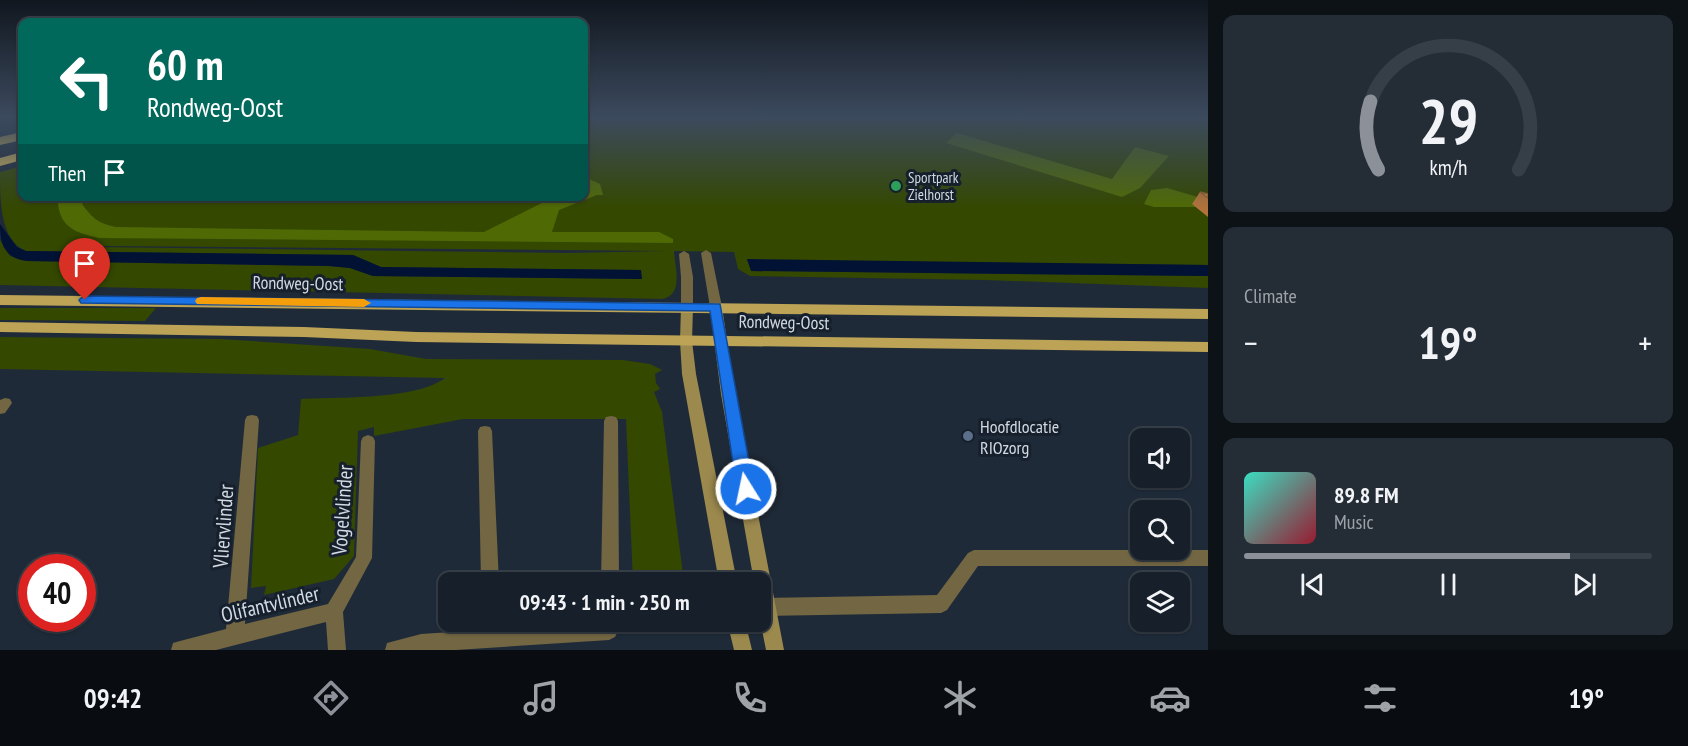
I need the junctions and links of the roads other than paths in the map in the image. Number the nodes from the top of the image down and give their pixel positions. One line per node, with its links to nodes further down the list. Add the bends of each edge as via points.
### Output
1 (18, 157): 2 (highway)
2 (0, 162)
3 (706, 253): 7 (street)
4 (684, 254): 6 (street)
5 (0, 300): 6 (main road, Rondweg-Oost)
6 (687, 307): 7 (main road, Rondweg-Oost); 10 (street)
7 (716, 307): 8 (main road, Rondweg-Oost); 11 (street)
8 (1208, 314)
9 (0, 327): 10 (main road, Rondweg-Oost)
10 (686, 341): 11 (main road, Rondweg-Oost); 20 (street)
11 (720, 341): 12 (main road, Rondweg-Oost); 21 (street)
12 (1208, 347)
13 (252, 420): 27 (street, Vliervlinder)
14 (611, 421): 19 (street)
15 (485, 430): 18 (street)
16 (368, 441): 23 (street, Vogelvlinder, via 364,558)
17 (1208, 558): 22 (street, via 974,558 941,604)
18 (490, 572)
19 (610, 572)
20 (726, 572)
21 (758, 572)
22 (771, 606)
23 (334, 611): 27 (street, Olifantvlinder); 29 (street, Olifantvlinder)
24 (481, 632): 30 (street)
25 (739, 632): 31 (street)
26 (771, 632): 32 (street)
27 (235, 635): 28 (street, Olifantvlinder)
28 (180, 650)
29 (337, 650)
30 (394, 650)
31 (743, 650)
32 (776, 650)

